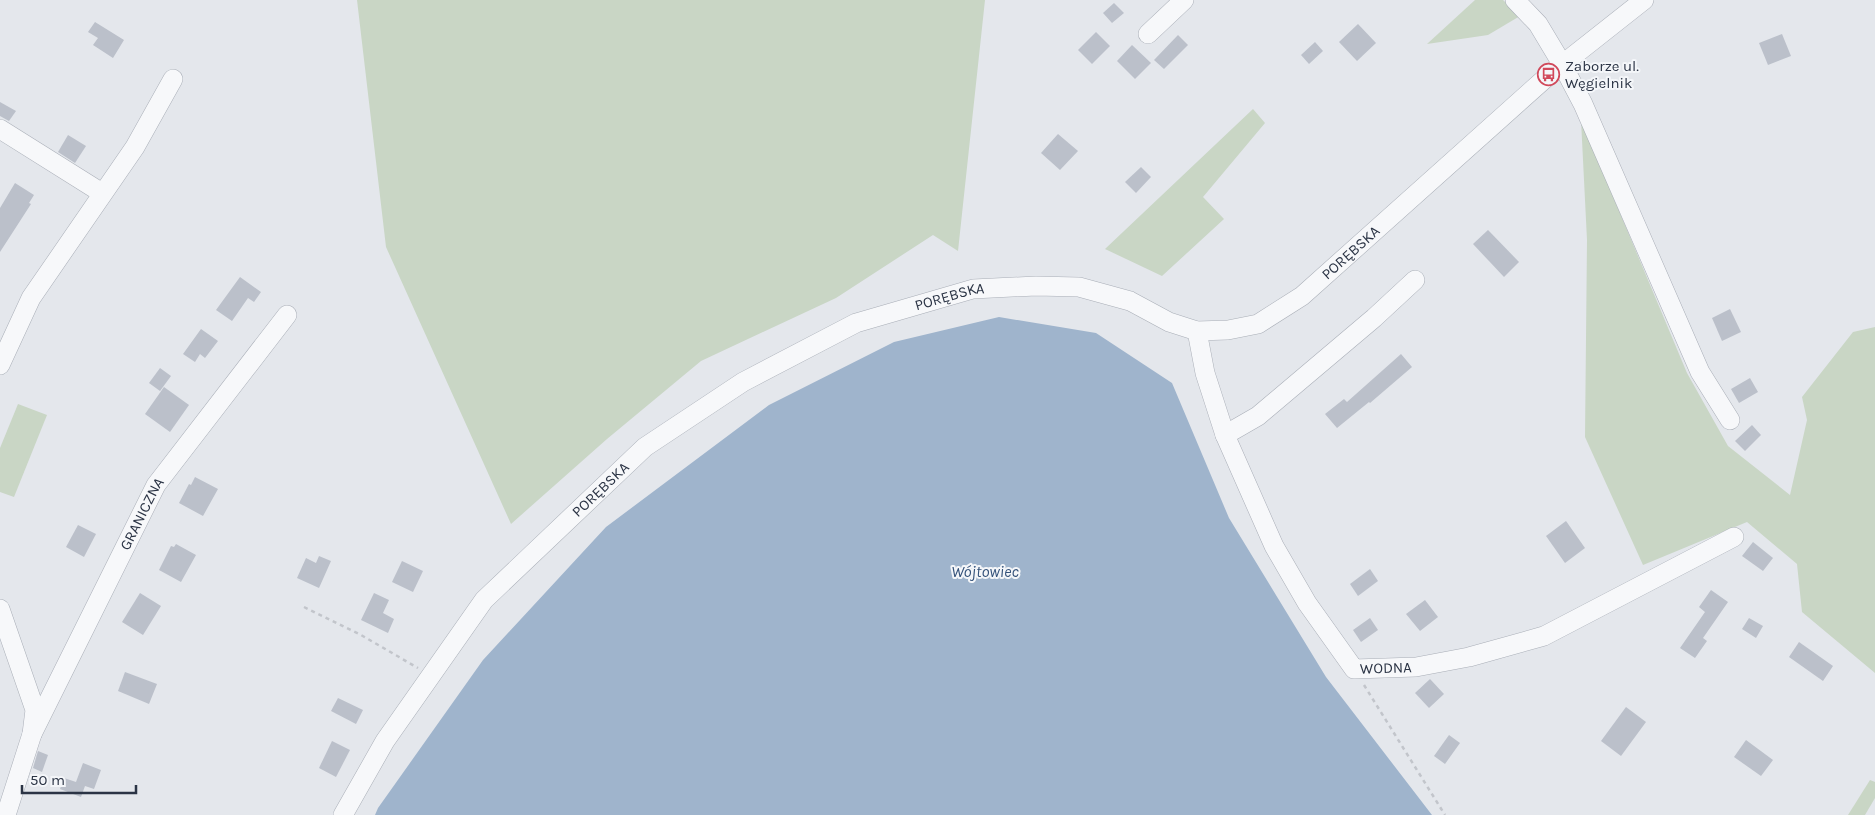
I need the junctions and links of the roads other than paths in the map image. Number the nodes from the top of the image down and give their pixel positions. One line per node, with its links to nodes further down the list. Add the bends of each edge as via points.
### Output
1 (1184, 0): 4 (street)
2 (1515, 0): 5 (street, via 1538,24)
3 (1644, 0): 5 (street, PORĘBSKA)
4 (1148, 34)
5 (1562, 64): 11 (street, PORĘBSKA, via 1302,296 1258,324 1228,330); 13 (street, via 1583,104 1700,372)
6 (173, 79): 8 (street, via 135,147)
7 (0, 129): 8 (street)
8 (102, 193): 12 (street, via 31,298)
9 (1416, 280): 14 (street, via 1258,416)
10 (287, 314): 17 (street, GRANICZNA, via 156,485)
11 (1197, 331): 14 (street, WODNA, via 1205,372); 19 (street, PORĘBSKA, via 1169,322 1130,301 1079,287 973,289 856,323 743,382 645,447 484,600 385,742)
12 (0, 364)
13 (1730, 420)
14 (1225, 435): 15 (street, WODNA, via 1274,546 1307,602 1354,669 1416,668 1544,636)
15 (1734, 537)
16 (0, 609): 17 (street, GRANICZNA, via 35,710)
17 (32, 734): 18 (street, GRANICZNA)
18 (6, 815)
19 (342, 815)

